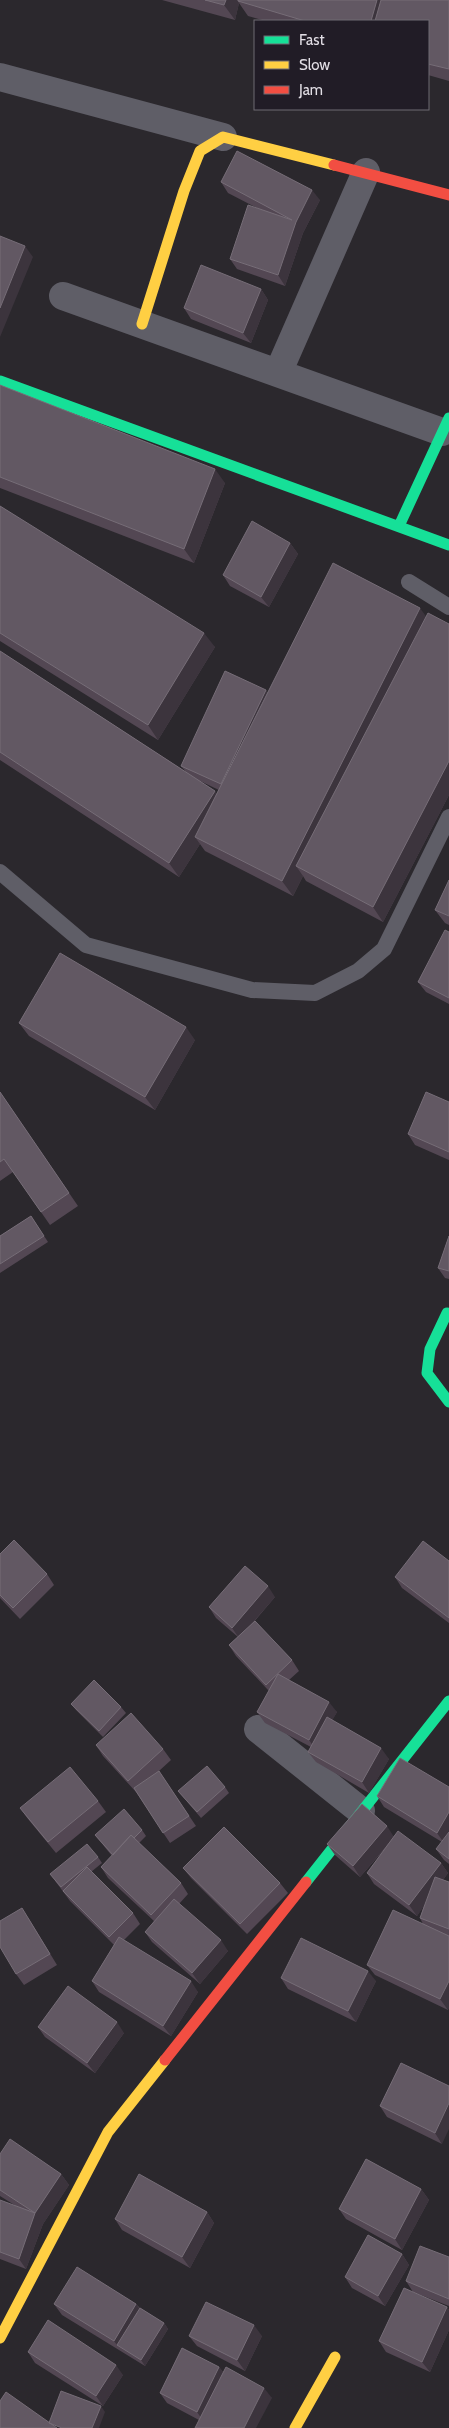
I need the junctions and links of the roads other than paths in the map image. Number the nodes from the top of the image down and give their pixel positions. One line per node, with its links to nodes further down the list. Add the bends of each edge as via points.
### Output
1 (0, 77): 2 (street)
2 (223, 137): 3 (street); 6 (street, via 200,151)
3 (366, 172): 4 (street); 7 (street)
4 (449, 195)
5 (63, 296): 6 (street)
6 (142, 324): 7 (street)
7 (278, 373): 9 (street)
8 (0, 381): 10 (street)
9 (446, 425): 10 (street)
10 (400, 526): 11 (street)
11 (449, 545)
12 (409, 582): 13 (lane)
13 (449, 607)
14 (449, 817): 15 (lane, via 384,949 358,971 315,993 252,990 86,945)
15 (0, 872)
16 (447, 1313): 17 (street, via 430,1349 427,1373)
17 (449, 1402)
18 (449, 1701): 20 (street)
19 (258, 1729): 20 (street)
20 (361, 1811): 21 (street, via 108,2132)
21 (0, 2338)
22 (335, 2357): 23 (street)
23 (295, 2428)

